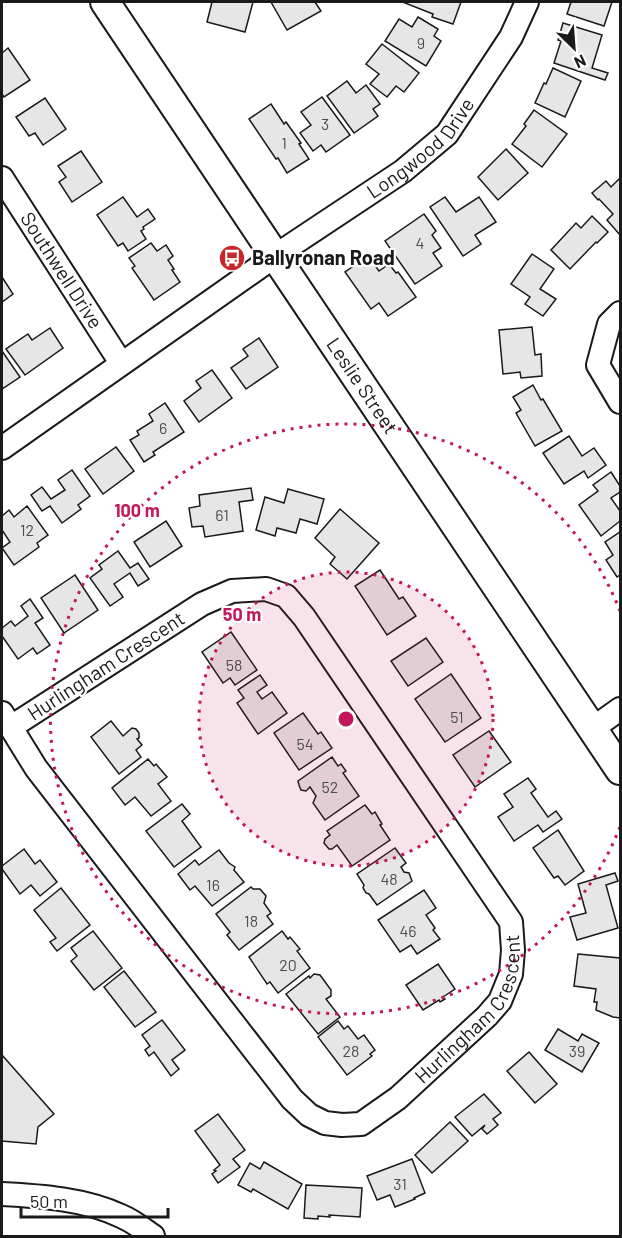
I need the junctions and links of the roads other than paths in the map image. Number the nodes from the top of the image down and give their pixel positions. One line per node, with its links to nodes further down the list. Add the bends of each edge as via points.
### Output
1 (105, 2): 4 (main road, Leslie Street)
2 (527, 2): 4 (street, Longwood Drive, via 511,37 447,134 403,171)
3 (2, 178): 6 (street, Southwell Drive)
4 (275, 256): 6 (street); 11 (main road, Leslie Street)
5 (621, 313): 7 (street, via 609,324 598,365)
6 (121, 363): 8 (street)
7 (621, 402)
8 (2, 448)
9 (621, 709): 11 (street)
10 (6, 720): 10 (street, Hurlingham Crescent, via 36,768 292,1099 309,1115 325,1123 361,1124 398,1098 500,1001 511,974 510,922 286,596 266,589 250,589 232,591 202,604)
11 (592, 729): 12 (main road, Leslie Street)
12 (621, 770)
13 (2, 1194): 14 (street, via 94,1206 123,1217)
14 (153, 1236)

